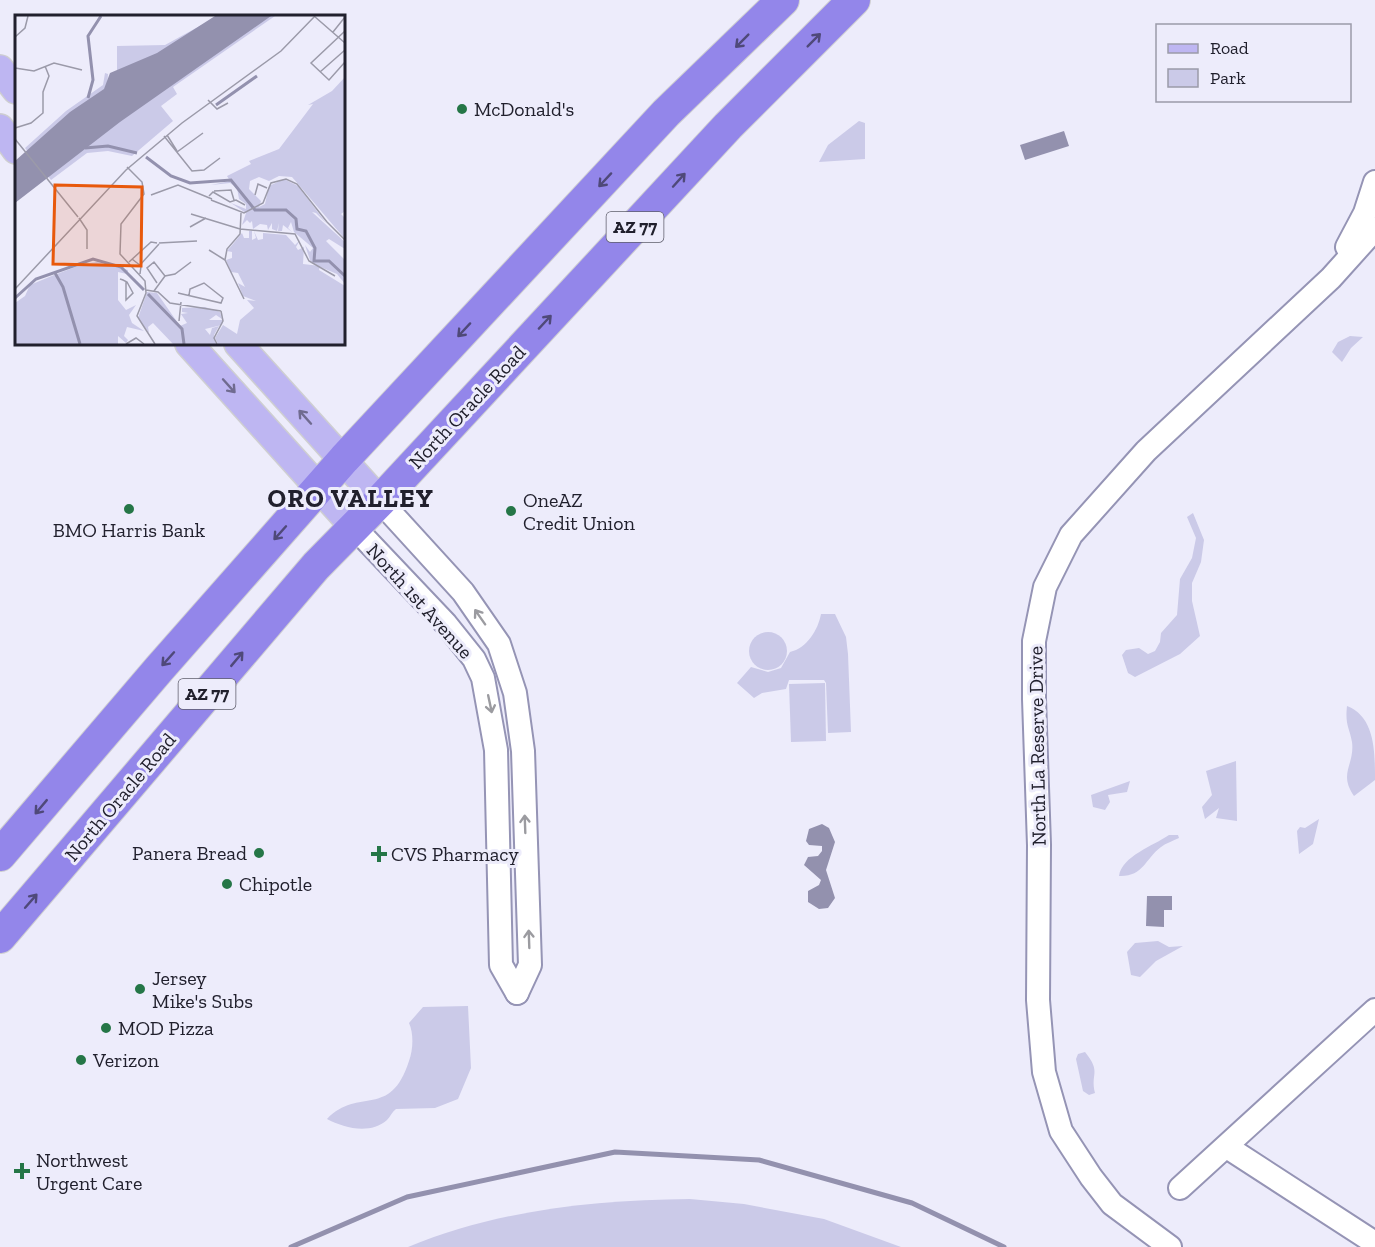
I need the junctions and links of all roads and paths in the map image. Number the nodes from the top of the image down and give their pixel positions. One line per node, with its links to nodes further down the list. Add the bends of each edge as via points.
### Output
1 (783, 0): 12 (highway, AZ 77, one-way to 12, via 666,113)
2 (854, 0): 14 (highway, North Oracle Road / AZ 77, one-way to 2, via 728,126)
3 (0, 69): 4 (main road)
4 (15, 89)
5 (0, 128): 6 (main road)
6 (15, 149)
7 (1375, 182): 9 (street, North La Reserve Drive, via 1365,213)
8 (1375, 229): 9 (street, North La Reserve Drive)
9 (1330, 278): 24 (street, North La Reserve Drive, via 1146,451 1071,535 1045,587 1034,641 1038,1000 1044,1072 1061,1131 1090,1177 1112,1204)
10 (190, 345): 13 (main road, North 1st Avenue, one-way to 13)
11 (238, 345): 12 (main road, North 1st Avenue, one-way to 11)
12 (344, 459): 13 (highway, AZ 77); 14 (main road, North 1st Avenue)
13 (319, 489): 15 (main road, North 1st Avenue); 18 (highway, AZ 77, one-way to 18)
14 (380, 501): 15 (highway, North Oracle Road / AZ 77); 16 (street, North 1st Avenue, one-way to 14, via 463,592)
15 (354, 527): 17 (street, North 1st Avenue); 19 (highway, North Oracle Road / AZ 77, one-way to 15, via 316,566)
16 (499, 644): 17 (street); 17 (street, North 1st Avenue, one-way to 16, via 488,697 496,750 501,965 517,993 530,965 523,751 514,693)
17 (474, 659)
18 (0, 855)
19 (0, 937)
20 (1375, 1010): 21 (street)
21 (1227, 1147): 22 (street); 23 (street)
22 (1180, 1188)
23 (1373, 1238)
24 (1170, 1247)

